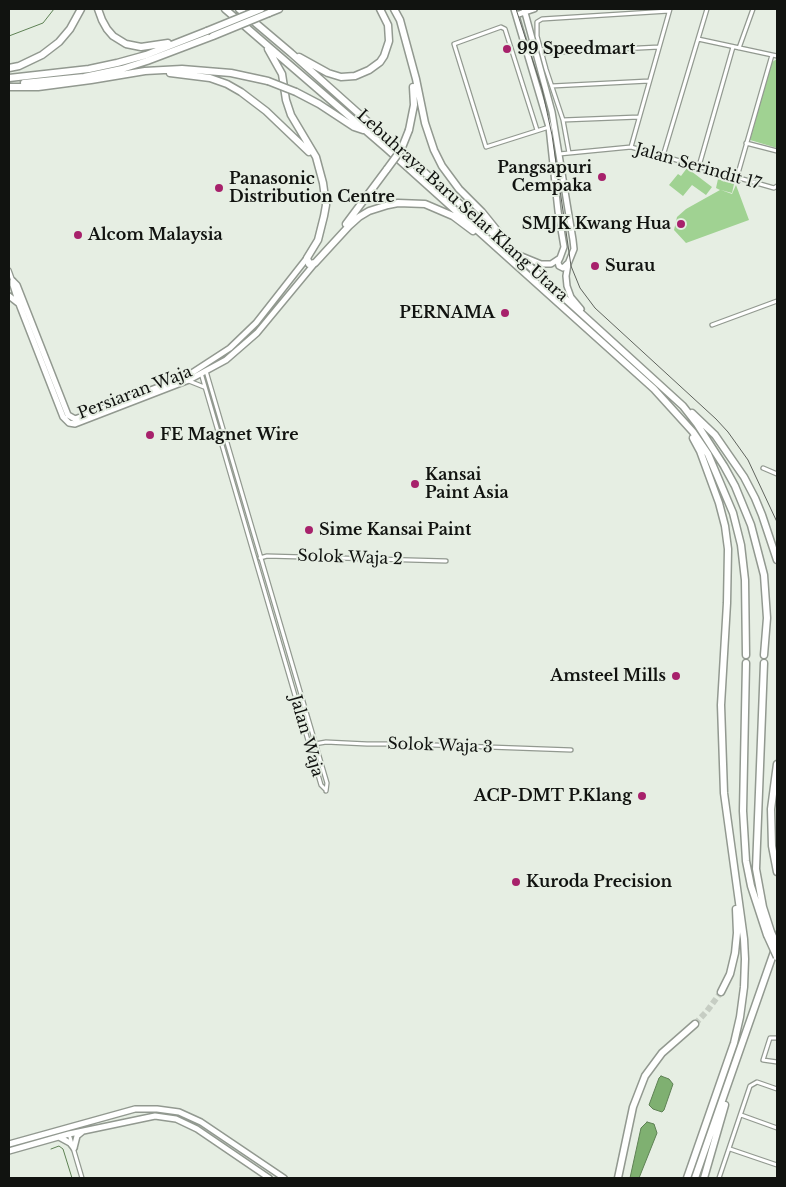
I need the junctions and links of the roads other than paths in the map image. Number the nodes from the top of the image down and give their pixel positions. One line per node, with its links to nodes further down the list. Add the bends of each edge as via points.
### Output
1 (81, 9): 27 (highway, via 70,29 42,56)
2 (98, 9): 16 (highway, via 110,33 134,46 149,47)
3 (225, 9): 18 (highway, Lebuhraya Baru Selat Klang Utara)
4 (238, 9): 22 (highway, Lebuhraya Baru Selat Klang Utara)
5 (261, 9): 16 (highway, bridge)
6 (279, 9): 31 (highway, bridge, via 122,69)
7 (380, 9): 22 (highway, via 388,25 389,41 380,62 362,74 341,77)
8 (394, 9): 26 (highway)
9 (514, 9): 15 (street)
10 (534, 9): 13 (street)
11 (707, 9): 17 (street)
12 (753, 9): 21 (street)
13 (524, 10): 15 (street); 42 (street, via 552,112)
14 (670, 10): 19 (street); 23 (street, via 542,19 536,22)
15 (516, 15): 35 (street)
16 (198, 34): 29 (highway, via 117,64)
17 (698, 39): 20 (street); 43 (street)
18 (262, 41): 37 (highway, Lebuhraya Baru Selat Klang Utara); 44 (highway, via 282,74 291,116)
19 (659, 47): 23 (street); 30 (street)
20 (733, 47): 21 (street); 45 (street)
21 (739, 48): 24 (street)
22 (291, 53): 50 (highway, Lebuhraya Baru Selat Klang Utara)
23 (542, 54): 32 (street)
24 (772, 55): 25 (street); 38 (street)
25 (777, 56)
26 (412, 66): 48 (highway, bridge, via 414,106 401,150); 50 (highway, via 425,123 442,166)
27 (9, 68)
28 (108, 77): 31 (highway, via 38,87); 37 (highway, bridge, via 151,70 231,73 268,81 296,92); 44 (highway, via 169,73 210,78 227,84 266,111 298,140)
29 (9, 78)
30 (650, 81): 32 (street); 33 (street)
31 (9, 86)
32 (552, 86): 34 (street)
33 (639, 117): 34 (street); 39 (street)
34 (563, 120): 41 (street)
35 (549, 127): 36 (street); 52 (street, via 564,247)
36 (537, 130): 36 (street, via 505,29 501,27 454,44 486,147)
37 (366, 131): 49 (highway, Lebuhraya Baru Selat Klang Utara)
38 (746, 143): 40 (street); 46 (street)
39 (631, 147): 41 (street, Jalan Serindit 17); 43 (street, Jalan Serindit 17)
40 (777, 151)
41 (569, 153): 42 (street, Jalan Serindit 17)
42 (559, 154): 54 (street, via 574,245)
43 (663, 156): 45 (street, Jalan Serindit 17)
44 (319, 165): 51 (highway, via 325,194 324,216 318,240)
45 (699, 166): 46 (street, Jalan Serindit 17)
46 (736, 177): 47 (street, Jalan Serindit 17, via 774,188)
47 (777, 186)
48 (338, 238): 49 (highway, via 369,210 409,203 438,208); 53 (highway)
49 (495, 246): 65 (highway, Lebuhraya Baru Selat Klang Utara)
50 (516, 254): 52 (street, via 541,264 555,263); 61 (highway, Lebuhraya Baru Selat Klang Utara)
51 (307, 258): 53 (highway, via 309,264); 62 (street, Persiaran Waja, via 256,323)
52 (560, 258): 54 (street, via 559,266 563,268)
53 (314, 263): 62 (street, Persiaran Waja, via 248,342 226,360)
54 (568, 264): 61 (street, via 566,276 571,298)
55 (9, 270): 56 (street)
56 (11, 281): 59 (street, Persiaran Waja); 67 (street, Persiaran Waja, via 17,285)
57 (9, 296): 59 (street)
58 (777, 301): 60 (street)
59 (19, 304): 67 (street, Persiaran Waja, via 63,417)
60 (712, 325)
61 (605, 335): 66 (highway, Lebuhraya Baru Selat Klang Utara)
62 (202, 369): 63 (street, Persiaran Waja); 64 (street, Jalan Waja); 67 (street, Persiaran Waja); 70 (street, Jalan Waja)
63 (189, 380): 64 (street); 67 (street, Persiaran Waja, via 81,423)
64 (205, 387): 71 (street, Jalan Waja)
65 (670, 405): 74 (highway, Lebuhraya Baru Selat Klang Utara, via 708,454 733,513 745,580); 82 (highway, Lebuhraya Baru Selat Klang Utara, via 700,451 725,526 728,577 721,705 724,793)
66 (683, 406): 72 (highway, Lebuhraya Baru Selat Klang Utara, via 715,435 744,477 762,515); 75 (highway, Lebuhraya Baru Selat Klang Utara, via 724,466 752,526 764,575 767,618)
67 (70, 421)
68 (763, 468): 69 (street)
69 (777, 474)
70 (261, 558): 71 (street, Solok Waja 2); 73 (street, Solok Waja 2); 78 (street, Jalan Waja)
71 (255, 560): 79 (street, Jalan Waja)
72 (777, 560)
73 (446, 561)
74 (746, 655)
75 (764, 655)
76 (746, 663): 84 (highway, via 742,811 746,861 753,895)
77 (764, 663): 84 (highway, via 756,869)
78 (316, 743): 79 (street, Solok Waja 3); 79 (street, Jalan Waja, via 327,783 326,791 320,784); 80 (street, Solok Waja 3)
79 (309, 745)
80 (571, 750)
81 (777, 764): 83 (highway, via 771,809 772,846)
82 (734, 870): 88 (highway, via 737,942 730,974); 110 (highway, Lebuhraya Baru Selat Klang Utara, via 745,959 740,1017 734,1044)
83 (777, 872)
84 (769, 933): 86 (highway, bridge); 87 (highway, bridge)
85 (777, 941): 93 (highway)
86 (777, 945)
87 (777, 957)
88 (721, 992)
89 (695, 1024): 109 (highway, via 662,1054 645,1076 633,1107)
90 (777, 1038): 91 (street, via 770,1038 764,1060)
91 (777, 1062)
92 (777, 1089): 95 (street, via 757,1082 750,1086)
93 (726, 1094): 111 (highway); 112 (highway, via 726,1104)
94 (118, 1114): 98 (street, via 76,1127); 100 (street); 108 (street, via 157,1108 179,1112 201,1122)
95 (741, 1115): 96 (street); 103 (street)
96 (777, 1128)
97 (84, 1130): 98 (street); 102 (street, via 77,1136); 107 (street, via 155,1116 176,1119 197,1129)
98 (69, 1134): 99 (street); 100 (street, via 64,1131); 102 (street)
99 (59, 1137): 102 (street); 104 (street)
100 (26, 1138): 101 (street)
101 (9, 1144)
102 (74, 1148): 106 (street)
103 (730, 1149): 105 (street); 113 (street)
104 (9, 1151)
105 (777, 1165)
106 (82, 1178)
107 (269, 1178)
108 (284, 1178)
109 (618, 1178)
110 (688, 1178)
111 (695, 1178)
112 (704, 1178)
113 (719, 1178)

